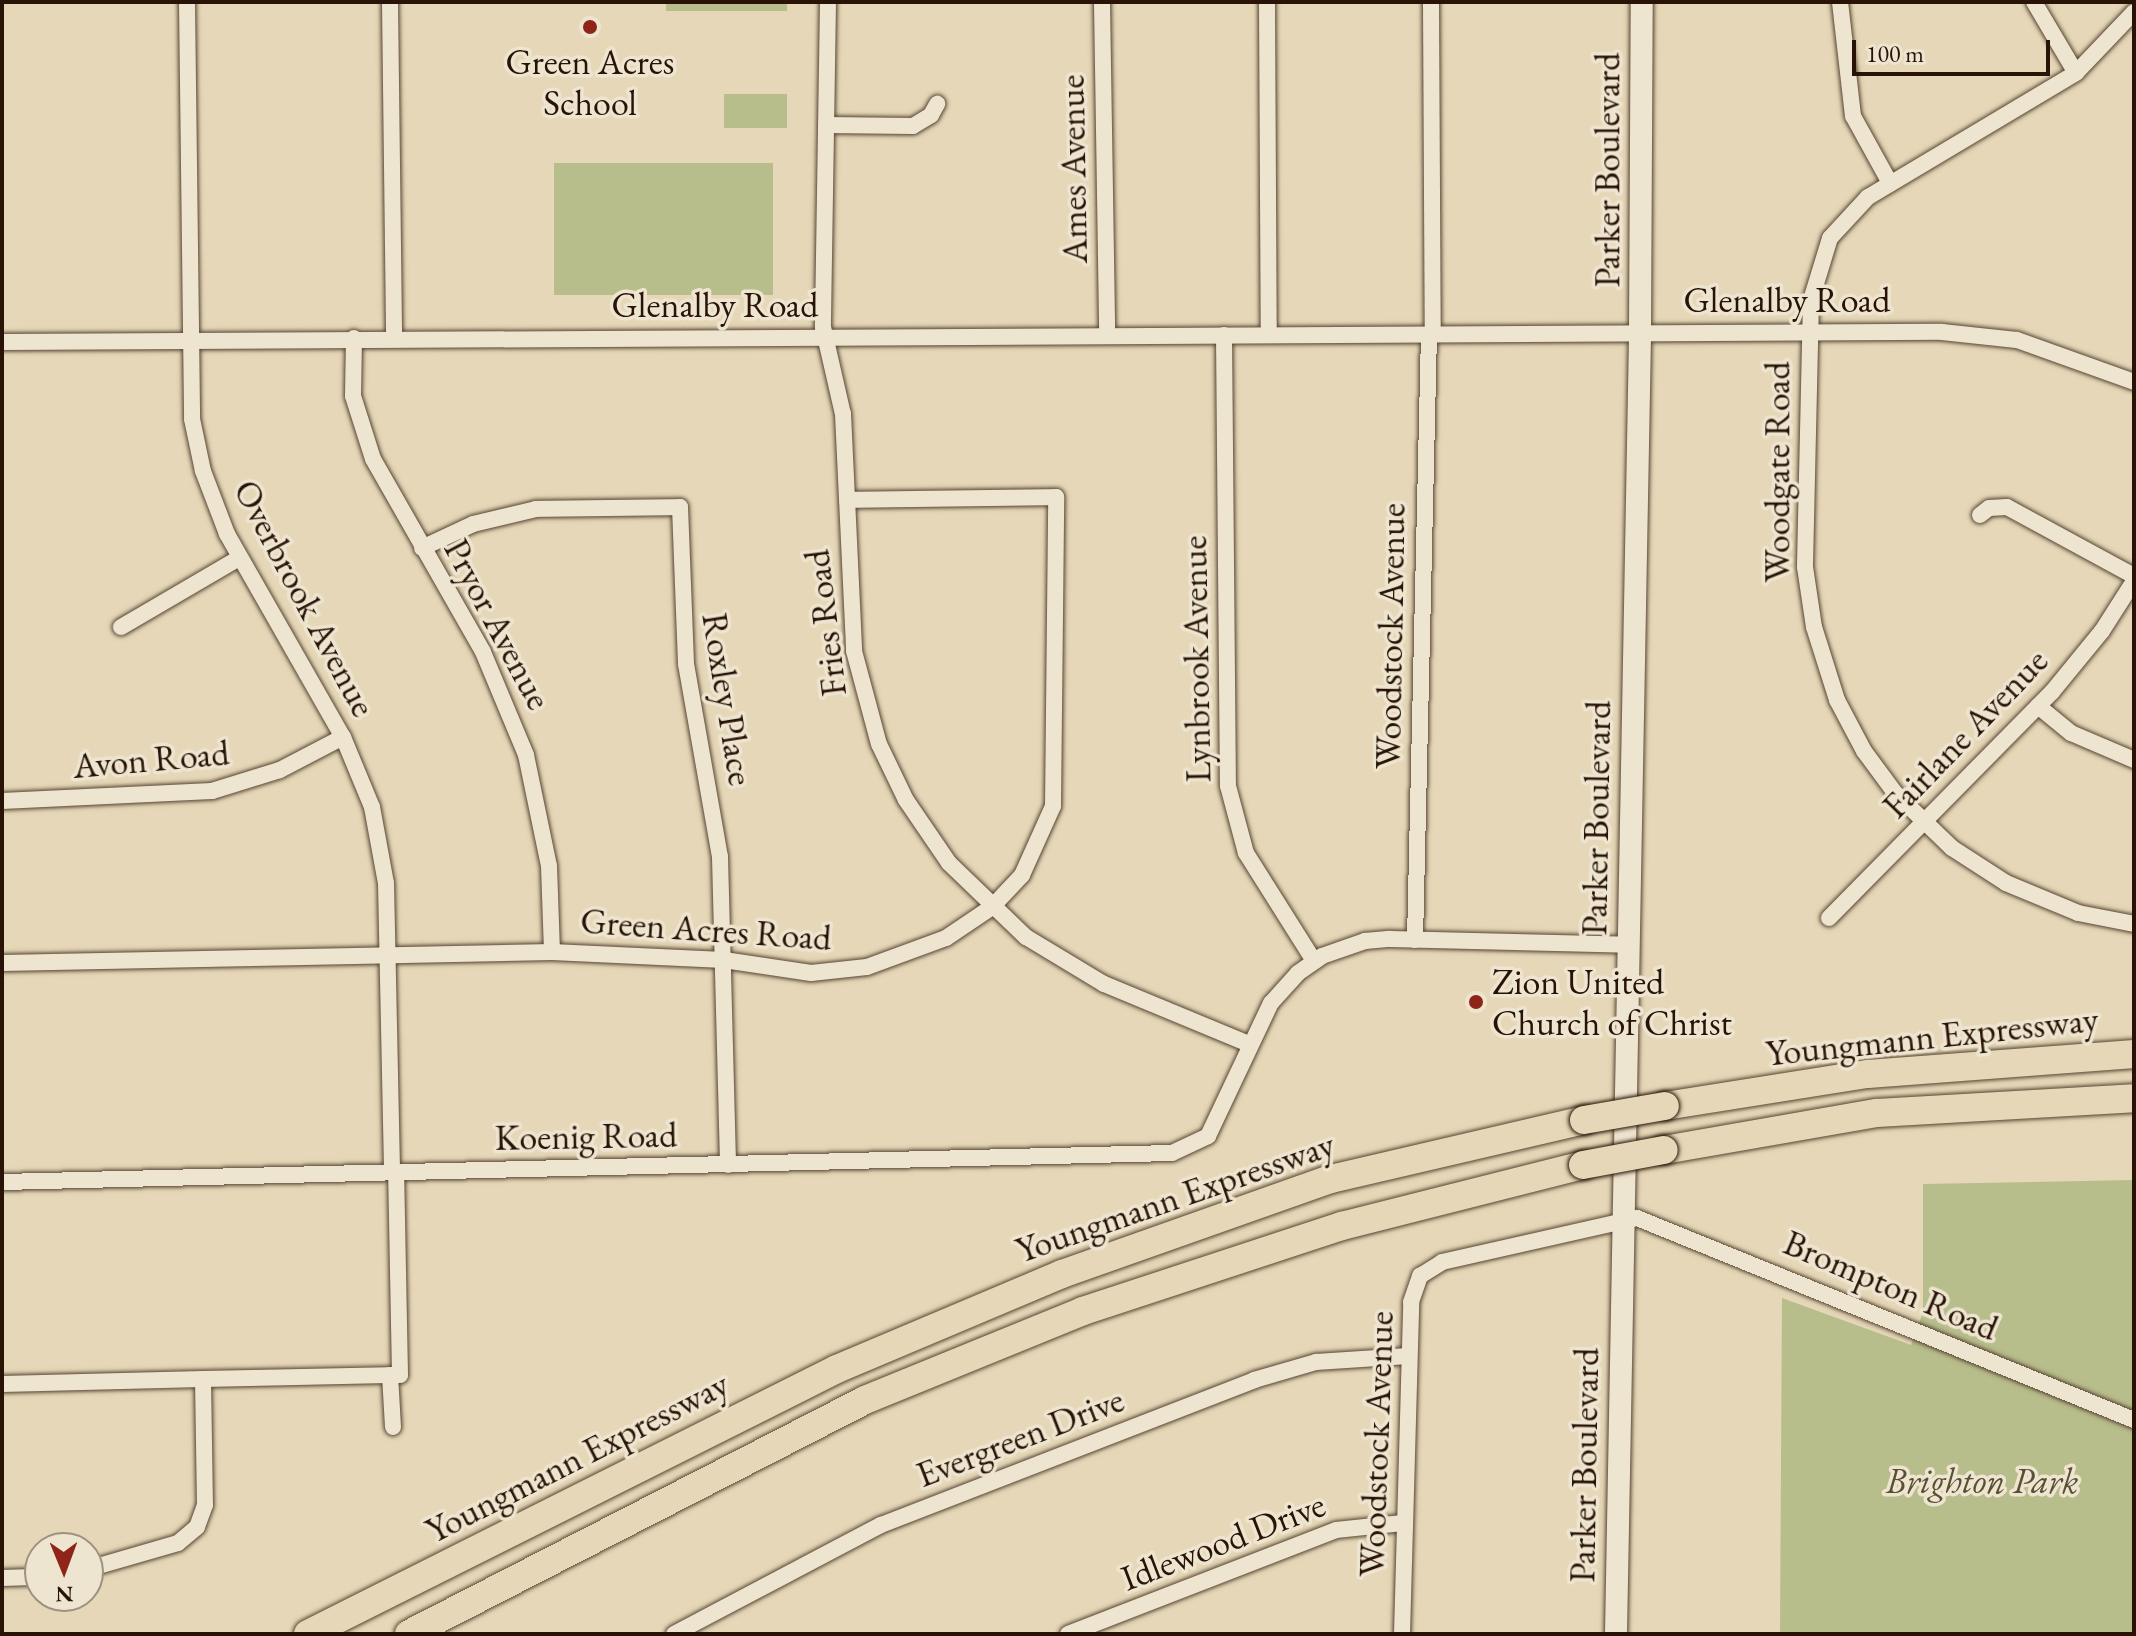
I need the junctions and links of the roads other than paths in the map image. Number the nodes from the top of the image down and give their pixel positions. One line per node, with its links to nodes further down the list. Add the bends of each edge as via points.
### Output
1 (187, 2): 24 (street, Overbrook Avenue)
2 (390, 2): 23 (street)
3 (828, 2): 13 (street, Fries Road)
4 (1102, 2): 19 (street, Ames Avenue)
5 (1267, 2): 17 (street)
6 (1431, 2): 18 (street, Woodstock Avenue)
7 (1642, 2): 15 (street, Parker Boulevard)
8 (1840, 2): 14 (street, via 1850,106 1863,142)
9 (2034, 2): 11 (street)
10 (2134, 12): 11 (street, Woodgate Road)
11 (2076, 73): 14 (street, Woodgate Road)
12 (937, 104): 13 (street, via 931,115 913,126)
13 (826, 125): 21 (street, Fries Road)
14 (1890, 183): 16 (street, Woodgate Road, via 1852,210 1830,238 1814,280)
15 (1640, 332): 16 (street, Glenalby Road); 18 (street, Glenalby Road); 42 (street, Parker Boulevard)
16 (1810, 332): 26 (street, Glenalby Road, via 1980,334 2054,350); 37 (street, Woodgate Road, via 1805,567 1814,627 1851,728 1879,773)
17 (1269, 334): 18 (street, Glenalby Road); 20 (street, Glenalby Road)
18 (1431, 334): 41 (street, Woodstock Avenue)
19 (1107, 335): 20 (street, Glenalby Road); 21 (street, Glenalby Road)
20 (1224, 335): 46 (street, Lynbrook Avenue, via 1228,786 1246,853)
21 (824, 336): 23 (street, Glenalby Road); 27 (street, Fries Road, via 843,414)
22 (354, 338): 23 (street, Glenalby Road); 24 (street, Glenalby Road); 29 (street, Pryor Avenue, via 352,386 361,428 387,489)
23 (394, 338)
24 (188, 340): 25 (street, Glenalby Road); 30 (street, Overbrook Avenue, via 197,445 216,509)
25 (2, 342)
26 (2134, 382)
27 (847, 500): 38 (street, Fries Road, via 849,618 869,715 922,826); 38 (street, Green Acres Road, via 1056,497 1055,793 1035,854)
28 (1980, 515): 31 (street, via 2007,507)
29 (422, 548): 43 (street, Pryor Avenue, via 483,652 526,755 546,841); 45 (street, Roxley Place, via 473,524 522,512 680,507 681,620 717,831)
30 (239, 558): 32 (street); 34 (street, Overbrook Avenue)
31 (2134, 578): 33 (street, Fairlane Avenue, via 2094,642)
32 (121, 627)
33 (2038, 706): 35 (street, via 2083,740); 37 (street, Fairlane Avenue)
34 (343, 737): 36 (street, Avon Road, via 280,770 212,791); 44 (street, Overbrook Avenue, via 381,845)
35 (2134, 760)
36 (2, 801)
37 (1922, 822): 39 (street, Fairlane Avenue); 40 (street, Woodgate Road, via 2006,883 2078,913)
38 (992, 907): 45 (street, Green Acres Road, via 921,950 867,967 811,973); 48 (street, Fries Road, via 1080,972)
39 (1829, 918)
40 (2134, 924)
41 (1415, 940): 42 (street); 46 (street, via 1365,941)
42 (1628, 945): 54 (street, Parker Boulevard)
43 (552, 952): 44 (street, Green Acres Road); 45 (street, Green Acres Road)
44 (388, 954): 47 (street, Green Acres Road); 52 (street, Overbrook Avenue)
45 (724, 960): 51 (street, Roxley Place)
46 (1314, 961): 48 (street, via 1271,1003)
47 (2, 963)
48 (1249, 1044): 51 (street, Koenig Road, via 1216,1126 1198,1145 1172,1153)
49 (2134, 1054): 65 (highway, Youngmann Expressway, bridge, via 1868,1074 1584,1120 1331,1179 1062,1274 837,1369)
50 (2134, 1098): 66 (highway, Youngmann Expressway, bridge, via 1877,1113 1583,1165 1342,1226 1068,1317 865,1400)
51 (728, 1165): 52 (street, Koenig Road)
52 (394, 1172): 53 (street, Koenig Road); 56 (street, Overbrook Avenue, via 400,1375)
53 (2, 1182)
54 (1621, 1222): 55 (street, Woodstock Avenue, via 1428,1267 1414,1285); 59 (street, Brompton Road, via 1637,1218 1711,1245); 70 (street, Parker Boulevard)
55 (1408, 1356): 61 (street, Woodstock Avenue); 67 (street, Evergreen Drive, via 1316,1362 1254,1380 881,1525)
56 (390, 1375): 57 (street); 60 (street)
57 (203, 1379): 58 (street); 62 (street, via 205,1505 197,1527 178,1543)
58 (2, 1384)
59 (2134, 1420)
60 (393, 1427)
61 (1403, 1523): 68 (street, Idlewood Drive, via 1336,1530); 69 (street, Woodstock Avenue)
62 (104, 1564)
63 (24, 1577): 64 (street)
64 (2, 1578)
65 (308, 1634)
66 (409, 1634)
67 (674, 1634)
68 (1068, 1634)
69 (1402, 1634)
70 (1616, 1634)

